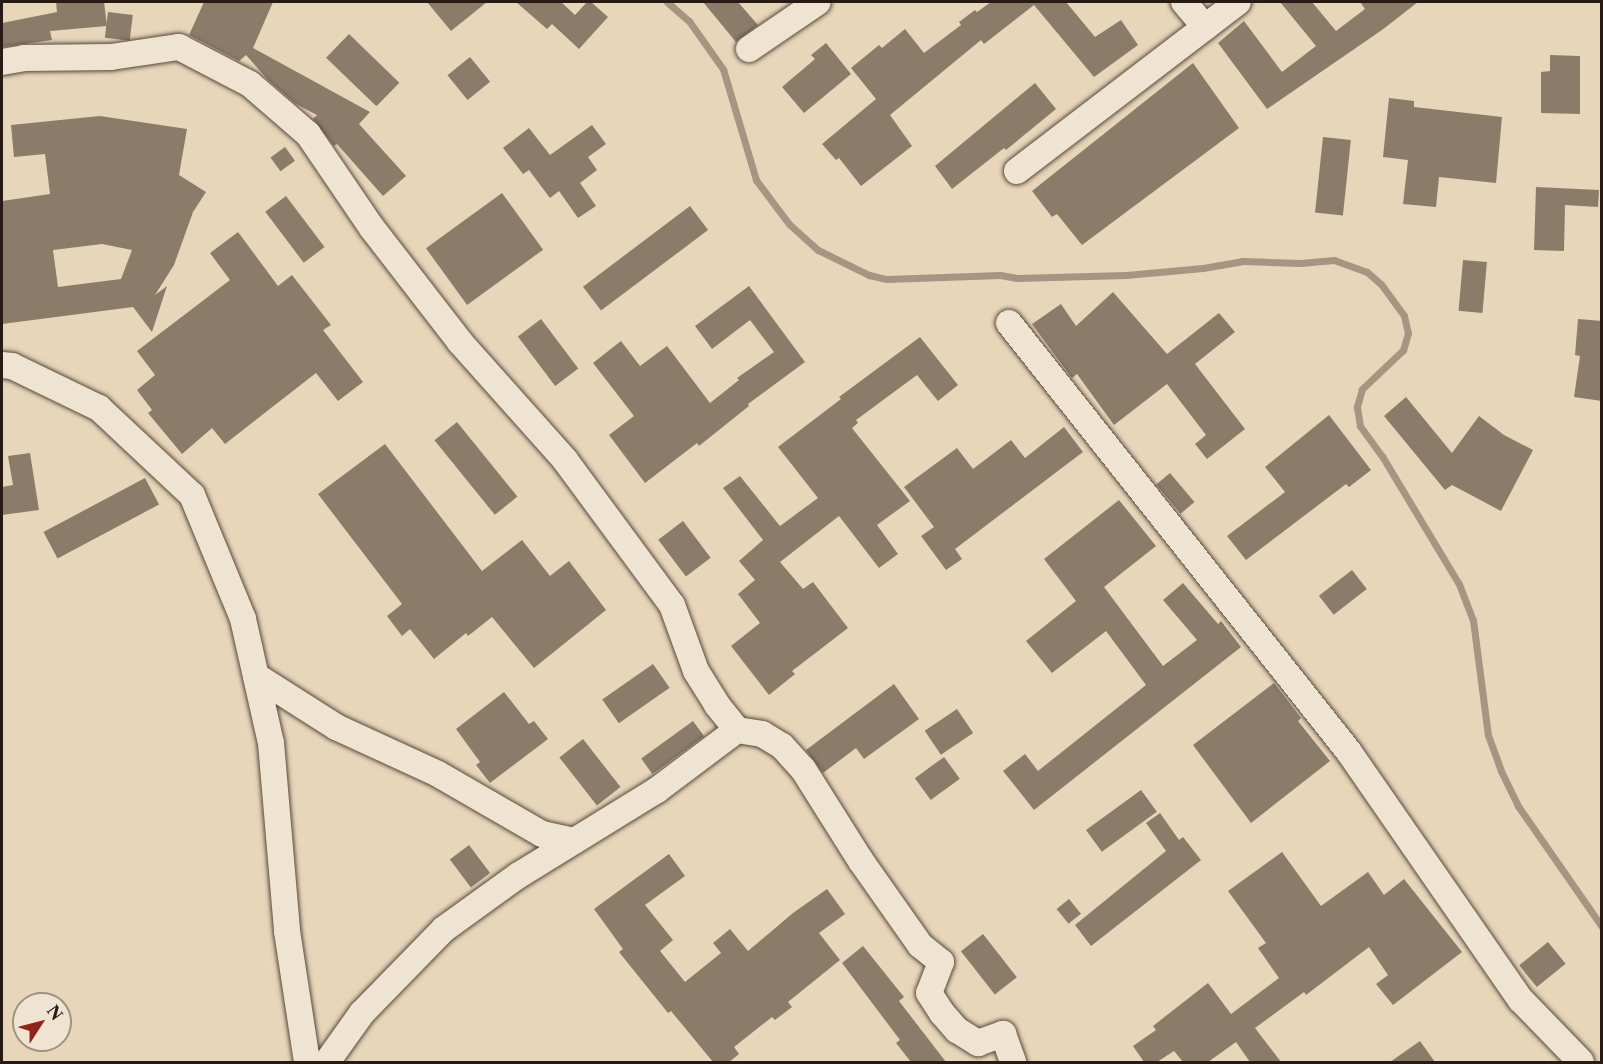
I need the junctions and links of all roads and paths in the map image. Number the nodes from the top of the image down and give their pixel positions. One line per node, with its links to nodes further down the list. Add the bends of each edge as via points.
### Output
1 (818, 2): 5 (street)
2 (1184, 2): 4 (street)
3 (1238, 2): 4 (street)
4 (1205, 27): 7 (street)
5 (749, 48)
6 (2, 62): 11 (street, via 111,57 179,47 250,84 308,134 372,228 453,332 565,460 672,605 696,671)
7 (1017, 171)
8 (1009, 322): 16 (street, via 1349,752 1521,1000)
9 (2, 365): 10 (street, via 12,366 99,408 192,495 243,619)
10 (256, 676): 12 (street, via 336,727 438,774 542,834); 13 (street, via 271,743 287,931)
11 (737, 730): 12 (street, via 657,790); 15 (street, via 762,734 782,746 803,769 920,945 941,962 929,993 942,1013 957,1030 978,1043 1003,1034)
12 (574, 841): 14 (street, via 444,929 362,1013)
13 (307, 1062)
14 (327, 1062)
15 (1013, 1062)
16 (1581, 1062)

